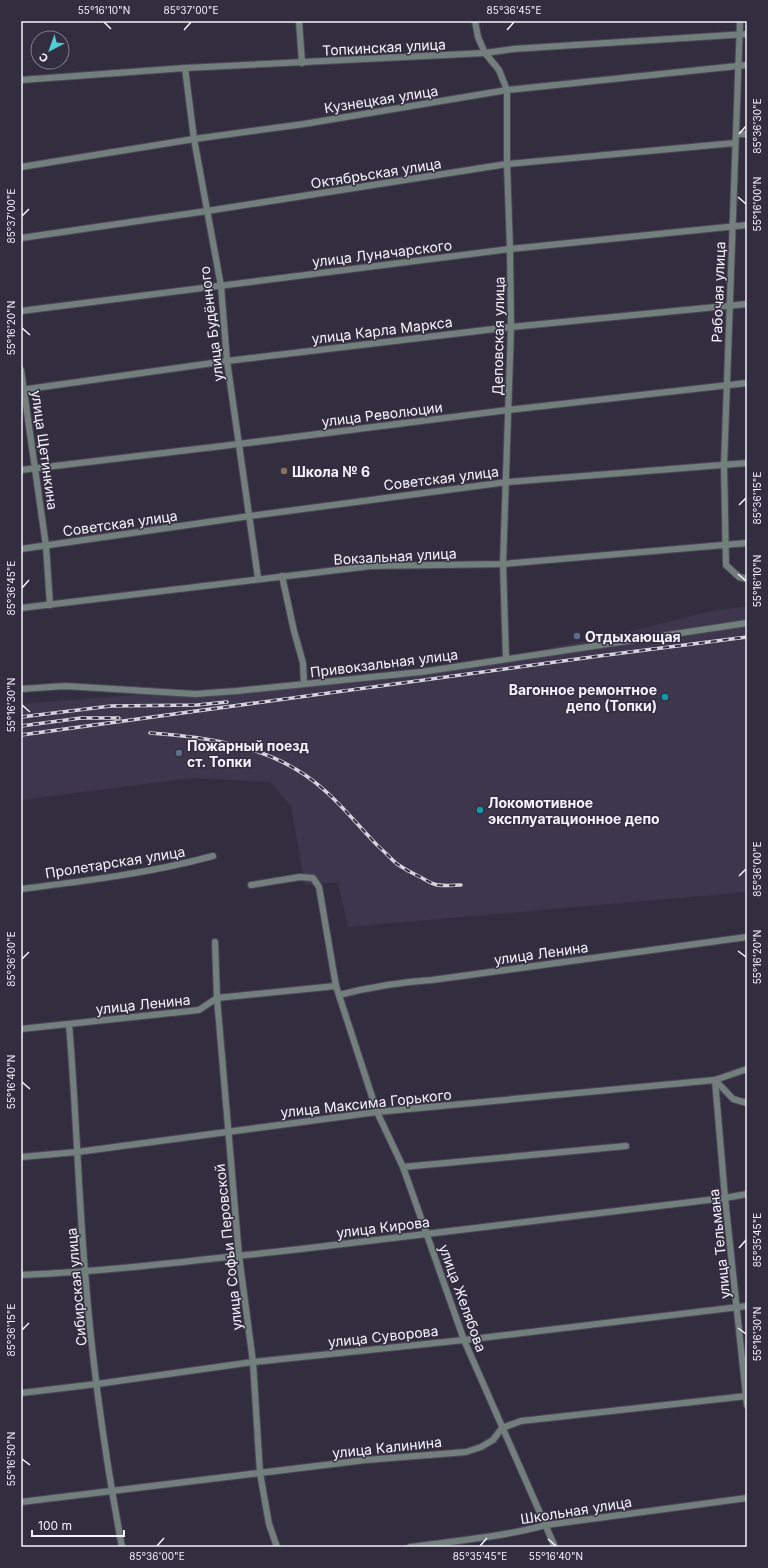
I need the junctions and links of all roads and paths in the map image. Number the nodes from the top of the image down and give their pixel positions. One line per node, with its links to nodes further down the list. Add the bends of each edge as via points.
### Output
1 (299, 21): 7 (street)
2 (475, 21): 6 (street, Деповская улица)
3 (740, 21): 4 (street, Рабочая улица)
4 (739, 34): 5 (street, Топкинская улица); 6 (street, Топкинская улица); 9 (street, Рабочая улица)
5 (747, 34)
6 (485, 53): 7 (street, Топкинская улица); 12 (street, Деповская улица, via 499,70)
7 (302, 63): 10 (street, Топкинская улица)
8 (747, 65): 9 (street, Кузнецкая улица)
9 (738, 66): 12 (street, Кузнецкая улица); 13 (street, Рабочая улица)
10 (185, 68): 11 (street, Топкинская улица); 15 (street, улица Будённого)
11 (21, 80)
12 (507, 90): 15 (street, Кузнецкая улица); 17 (street, Деповская улица)
13 (736, 134): 14 (street); 16 (street, Рабочая улица)
14 (747, 134)
15 (194, 140): 18 (street, Кузнецкая улица); 19 (street, улица Будённого)
16 (735, 143): 17 (street, Октябрьская улица); 21 (street, Рабочая улица)
17 (507, 164): 19 (street, Октябрьская улица); 23 (street, Деповская улица)
18 (21, 168)
19 (206, 211): 22 (street, Октябрьская улица); 24 (street, улица Будённого)
20 (747, 225): 21 (street, улица Луначарского)
21 (732, 226): 23 (street, улица Луначарского); 26 (street, Рабочая улица)
22 (21, 238)
23 (510, 249): 24 (street, улица Луначарского); 28 (street, Деповская улица)
24 (221, 286): 27 (street, улица Луначарского); 29 (street, улица Будённого)
25 (747, 304): 26 (street, улица Карла Маркса)
26 (729, 307): 28 (street, улица Карла Маркса); 32 (street, Рабочая улица)
27 (21, 311)
28 (511, 327): 29 (street, улица Карла Маркса); 34 (street, Деповская улица)
29 (227, 361): 33 (street, улица Карла Маркса); 35 (street, улица Будённого)
30 (21, 370): 33 (street, улица Щетинкина)
31 (747, 383): 32 (street, улица Революции)
32 (726, 386): 34 (street, улица Революции); 37 (street, Рабочая улица)
33 (22, 390): 38 (street, улица Щетинкина)
34 (508, 410): 35 (street, улица Революции); 40 (street, Деповская улица)
35 (239, 444): 38 (street, улица Революции); 41 (street, улица Будённого)
36 (747, 463): 37 (street, Советская улица)
37 (724, 466): 40 (street, Советская улица); 43 (street, Рабочая улица)
38 (36, 468): 39 (street, улица Революции); 44 (street, улица Щетинкина)
39 (21, 470)
40 (507, 482): 41 (street, Советская улица); 46 (street, Деповская улица)
41 (250, 516): 44 (street, Советская улица); 48 (street, улица Будённого)
42 (747, 543): 43 (street, Вокзальная улица)
43 (725, 545): 46 (street, Вокзальная улица); 49 (street, Рабочая улица, via 726,564 739,577)
44 (46, 546): 45 (street, Советская улица); 50 (street, улица Щетинкина)
45 (21, 549)
46 (503, 564): 47 (street, Вокзальная улица, via 371,566); 53 (street, Деповская улица)
47 (282, 576): 48 (street, Вокзальная улица); 54 (street, via 303,662)
48 (258, 578): 50 (street, Вокзальная улица)
49 (747, 579)
50 (50, 605): 51 (street, Вокзальная улица)
51 (21, 608)
52 (747, 623): 53 (street, Привокзальная улица)
53 (506, 659): 54 (street, Привокзальная улица, via 421,672)
54 (304, 684): 55 (street, Привокзальная улица, via 195,694 65,686)
55 (21, 689)
56 (213, 856): 58 (street, Пролетарская улица, via 132,875)
57 (251, 885): 61 (street, улица Желябова, via 300,877 313,878 319,886 322,899)
58 (21, 890)
59 (747, 937): 62 (street, улица Ленина, via 408,982)
60 (215, 942): 63 (street, улица Софьи Перовской)
61 (336, 986): 62 (street, улица Желябова); 63 (street, улица Ленина)
62 (339, 994): 69 (street, улица Желябова)
63 (217, 998): 64 (street, улица Ленина, via 199,1010); 70 (street, улица Софьи Перовской)
64 (69, 1024): 65 (street, улица Ленина); 72 (street, Сибирская улица)
65 (21, 1029)
66 (747, 1069): 67 (street, улица Максима Горького)
67 (715, 1080): 68 (street, via 733,1099); 69 (street, улица Максима Горького); 76 (street, улица Тельмана)
68 (747, 1103)
69 (378, 1112): 70 (street, улица Максима Горького); 74 (street, улица Желябова)
70 (229, 1131): 72 (street, улица Максима Горького); 78 (street, улица Софьи Перовской)
71 (626, 1146): 74 (street)
72 (77, 1152): 73 (street, улица Максима Горького); 79 (street, Сибирская улица)
73 (21, 1157)
74 (403, 1167): 77 (street, улица Желябова)
75 (747, 1194): 76 (street, улица Кирова)
76 (726, 1198): 77 (street, улица Кирова); 82 (street, улица Тельмана)
77 (428, 1234): 78 (street, улица Кирова); 83 (street, улица Желябова)
78 (239, 1256): 79 (street, улица Кирова); 84 (street, улица Софьи Перовской)
79 (85, 1272): 80 (street, улица Кирова); 85 (street, Сибирская улица)
80 (21, 1275)
81 (747, 1306): 82 (street, улица Суворова)
82 (738, 1307): 83 (street, улица Суворова); 87 (street, улица Тельмана)
83 (464, 1340): 84 (street, улица Суворова); 89 (street, улица Желябова)
84 (252, 1362): 85 (street, улица Суворова); 90 (street, улица Софьи Перовской)
85 (97, 1384): 86 (street, улица Суворова); 91 (street, Сибирская улица)
86 (21, 1392)
87 (746, 1396): 88 (street, улица Тельмана); 89 (street, улица Калинина, via 521,1422)
88 (747, 1405)
89 (502, 1428): 90 (street, улица Калинина, via 492,1440 466,1452 366,1460); 94 (street, улица Желябова)
90 (260, 1473): 91 (street, улица Калинина); 96 (street, улица Софьи Перовской, via 269,1524)
91 (111, 1492): 93 (street, улица Калинина); 95 (street, Сибирская улица)
92 (747, 1498): 94 (street, Школьная улица)
93 (21, 1502)
94 (546, 1525): 97 (street, Школьная улица, via 466,1540); 98 (street, улица Желябова)
95 (122, 1547)
96 (277, 1547)
97 (410, 1547)
98 (555, 1547)

